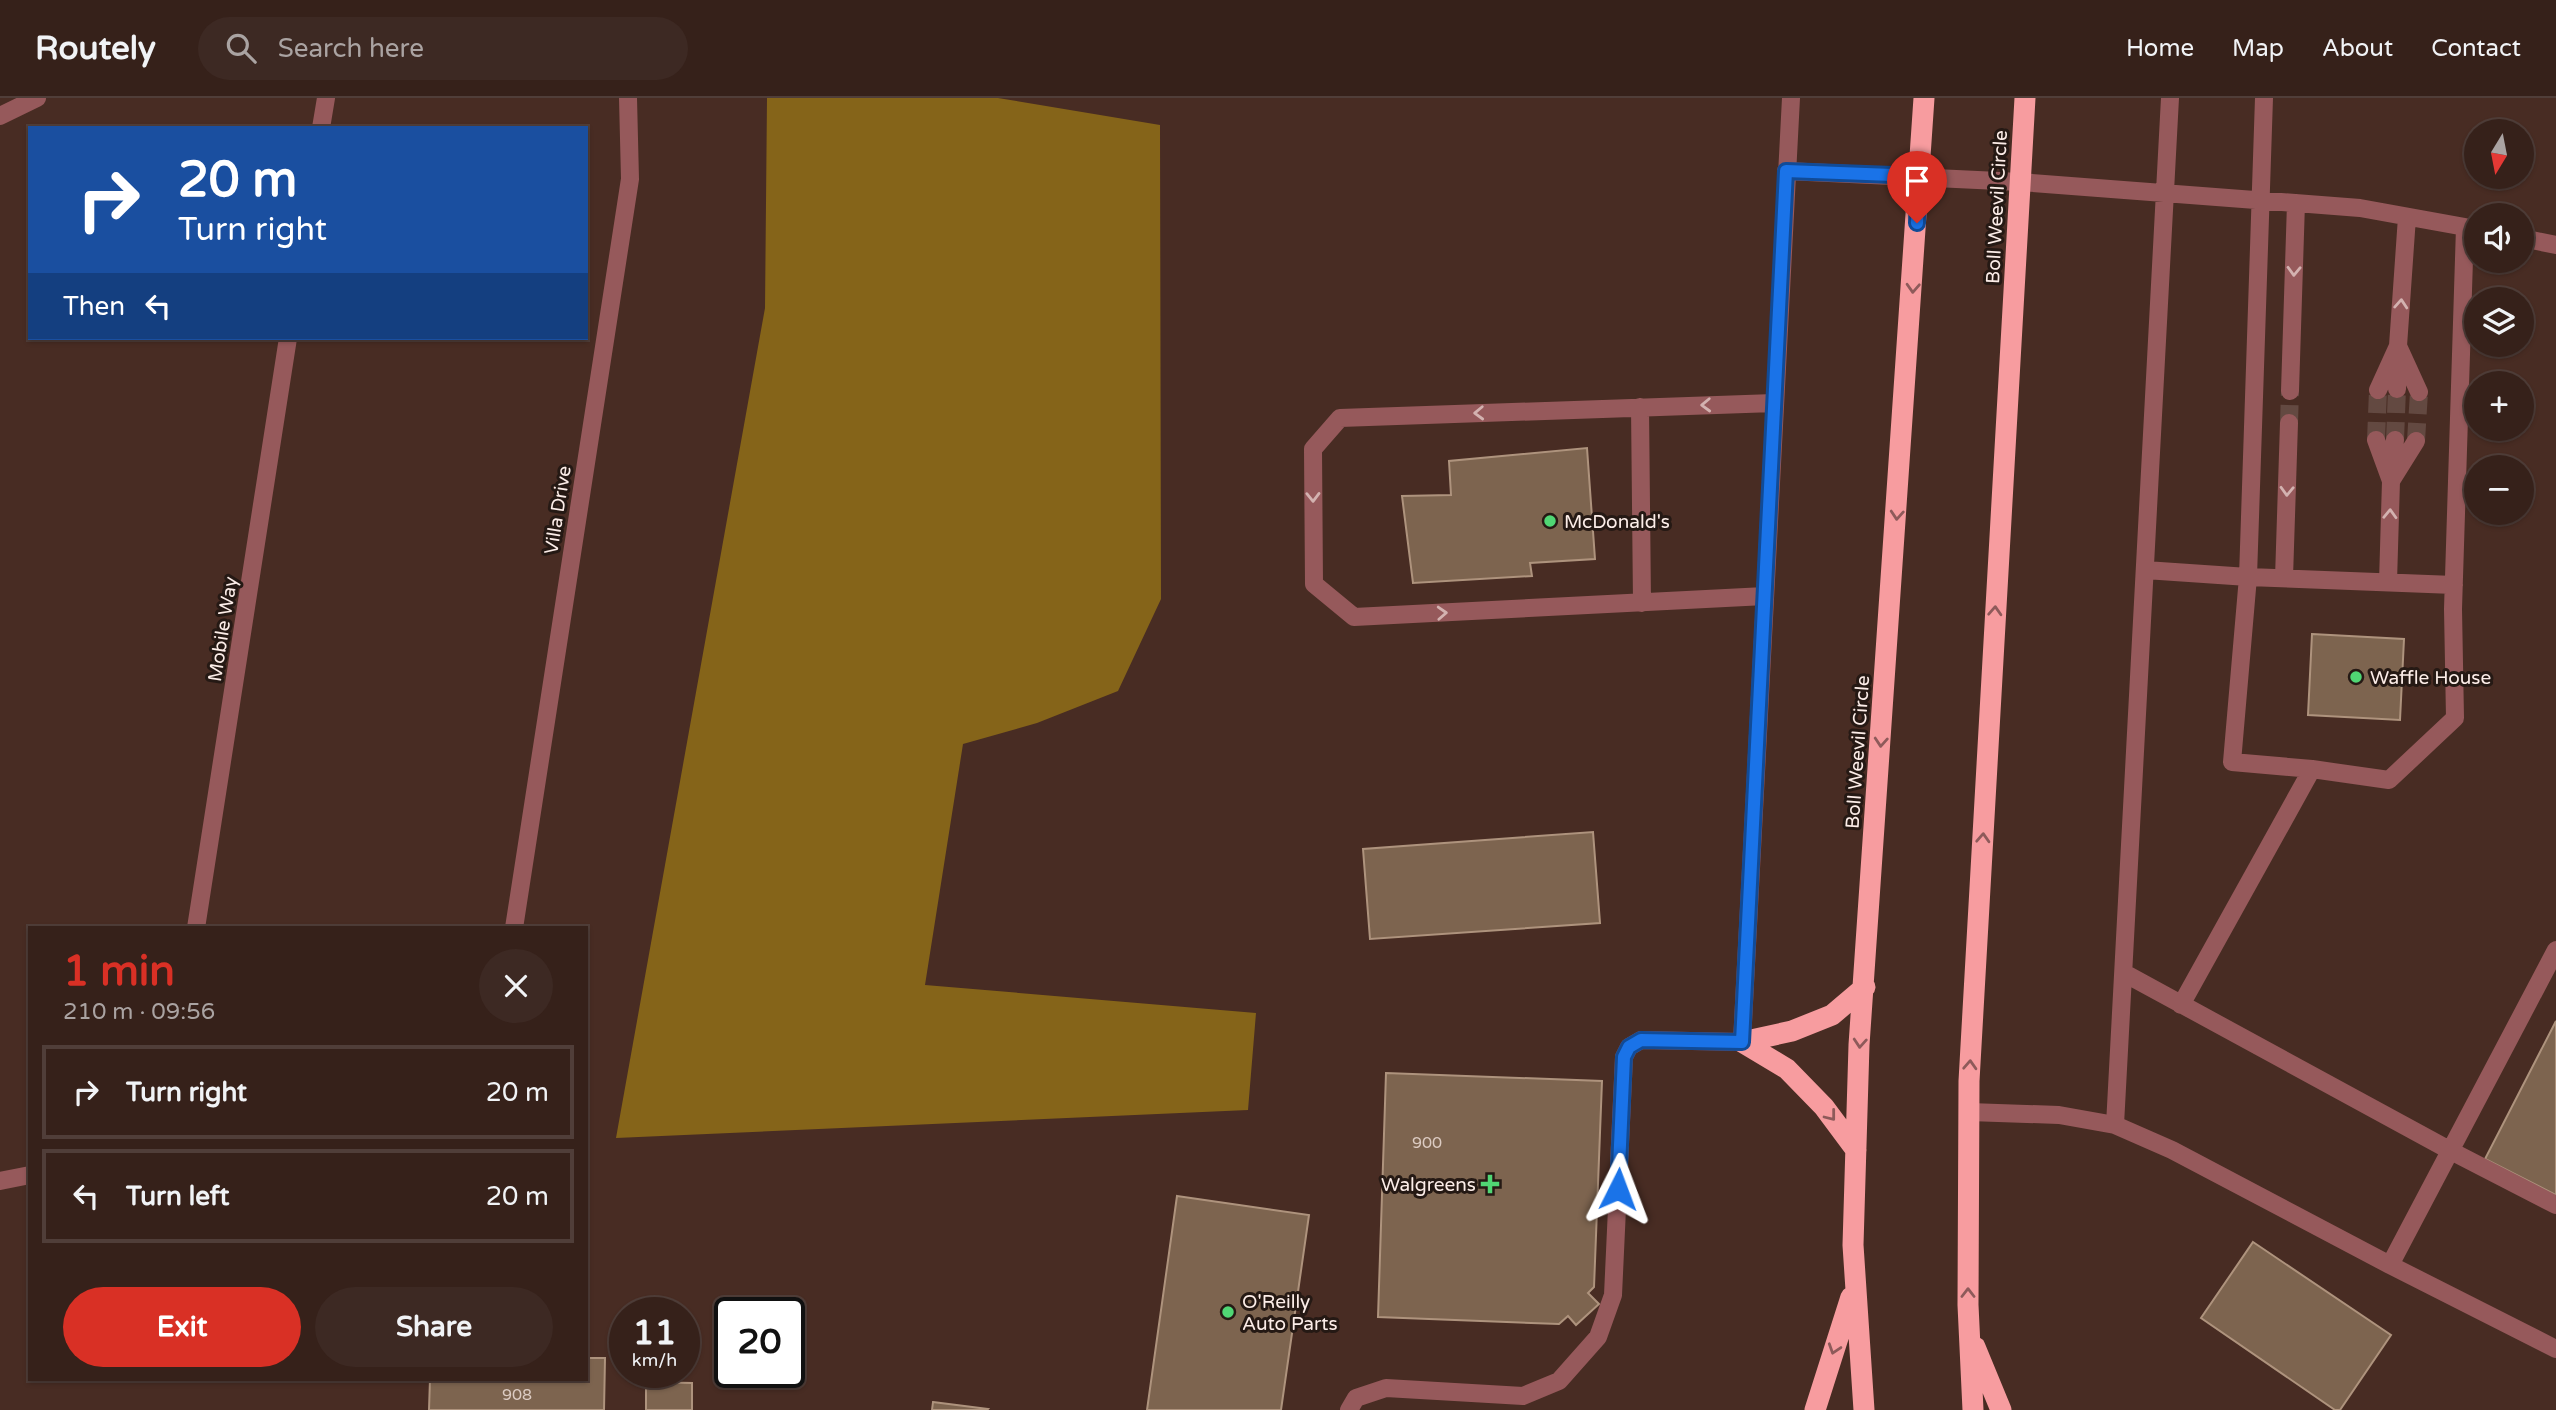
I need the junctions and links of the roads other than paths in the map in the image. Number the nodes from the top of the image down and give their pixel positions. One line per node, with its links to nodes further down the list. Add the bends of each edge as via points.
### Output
1 (37, 98): 9 (street)
2 (326, 98): 10 (street)
3 (628, 98): 44 (street, Villa Drive, via 630,179)
4 (1791, 98): 11 (street)
5 (1924, 98): 12 (highway, Boll Weevil Circle)
6 (2025, 98): 13 (highway, Boll Weevil Circle)
7 (2170, 98): 14 (street)
8 (2264, 98): 15 (street)
9 (0, 116)
10 (321, 126)
11 (1786, 171): 12 (street); 28 (street)
12 (1919, 176): 13 (street); 47 (highway, Boll Weevil Circle, one-way to 47)
13 (2020, 181): 14 (street); 50 (highway, Boll Weevil Circle, one-way to 13)
14 (2165, 192): 15 (street); 35 (street)
15 (2259, 200): 16 (street); 36 (street)
16 (2296, 203): 17 (street); 26 (street, one-way to 26)
17 (2407, 217): 18 (street); 23 (street, one-way to 17)
18 (2464, 227)
19 (2534, 240): 20 (street)
20 (2556, 245)
21 (2468, 273): 39 (street)
22 (288, 340): 43 (street, Mobile Way)
23 (2398, 346): 24 (street); 25 (street); 27 (street)
24 (2397, 389)
25 (2378, 390)
26 (2290, 391)
27 (2420, 392)
28 (1774, 403): 29 (street, one-way to 29); 40 (street)
29 (1640, 407): 41 (street); 41 (street, one-way to 41, via 1340,418 1313,449 1313,530 1314,584 1354,617)
30 (2289, 423): 37 (street, one-way to 37)
31 (2376, 440): 34 (street)
32 (2395, 440): 34 (street)
33 (2416, 441): 34 (street)
34 (2391, 481): 38 (street, one-way to 34)
35 (2145, 570): 36 (street); 46 (street)
36 (2248, 577): 37 (street); 42 (street, via 2232,762)
37 (2284, 578): 38 (street)
38 (2388, 583): 39 (street)
39 (2454, 585): 42 (street, via 2455,718 2389,780)
40 (1765, 596): 41 (street); 49 (street)
41 (1642, 603)
42 (2312, 769): 48 (street)
43 (196, 926)
44 (514, 926)
45 (2556, 950): 53 (street)
46 (2123, 973): 48 (street); 51 (street)
47 (1865, 987): 49 (highway, via 1832,1016); 52 (highway, Boll Weevil Circle, one-way to 52)
48 (2181, 1005): 53 (street)
49 (1742, 1042): 52 (highway, one-way to 52, via 1787,1069 1824,1107); 61 (street, via 1641,1040 1629,1047 1624,1057 1613,1295 1598,1337 1559,1381 1522,1396 1386,1388 1356,1398)
50 (1969, 1112): 51 (street, via 2059,1115); 59 (highway, Boll Weevil Circle, one-way to 50)
51 (2115, 1125): 57 (street, via 2172,1150)
52 (1856, 1150): 58 (highway, Boll Weevil Circle)
53 (2451, 1151): 56 (street); 57 (street)
54 (28, 1175): 55 (street)
55 (0, 1181)
56 (2556, 1205)
57 (2390, 1265): 60 (street)
58 (1854, 1288): 62 (highway, one-way to 62); 63 (highway, Boll Weevil Circle)
59 (1968, 1332): 64 (highway, Boll Weevil Circle); 65 (highway)
60 (2556, 1349)
61 (1349, 1410)
62 (1815, 1410)
63 (1864, 1410)
64 (1973, 1410)
65 (2001, 1410)

